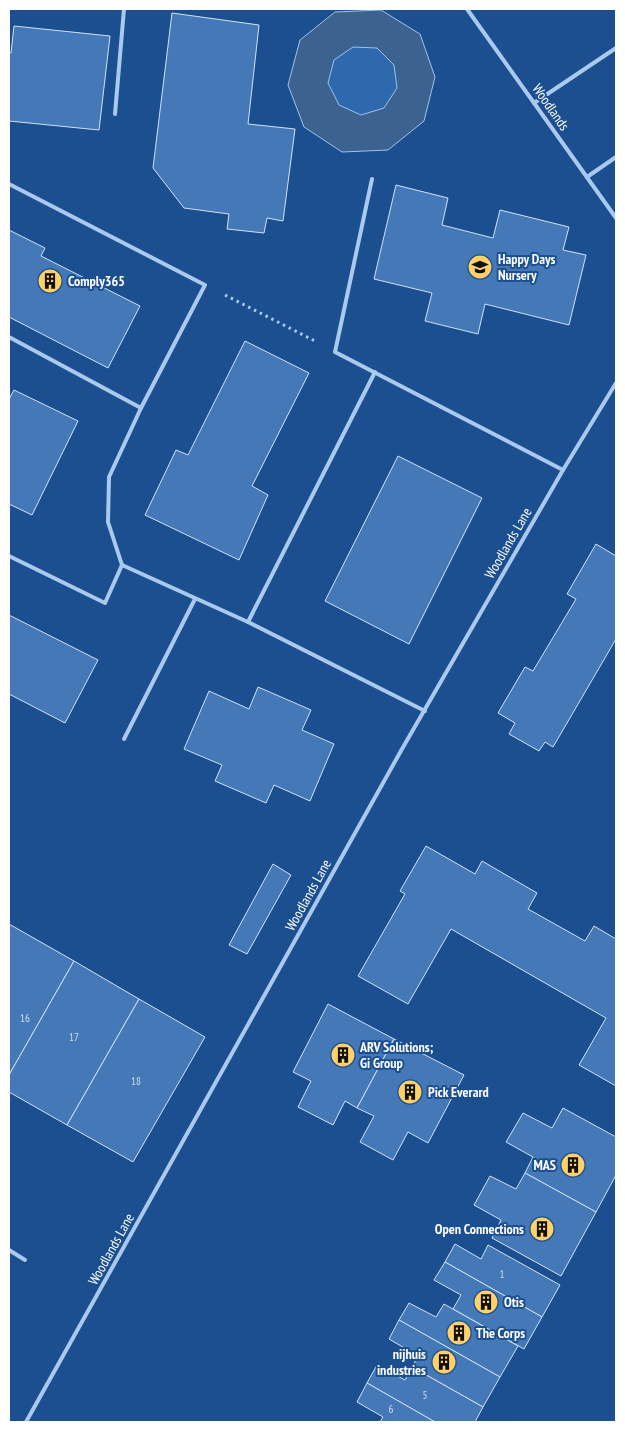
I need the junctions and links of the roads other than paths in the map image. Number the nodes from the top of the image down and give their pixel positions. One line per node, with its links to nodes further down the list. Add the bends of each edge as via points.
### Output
1 (124, 9): 5 (lane)
2 (467, 9): 4 (lane, Woodlands)
3 (616, 48): 4 (lane)
4 (534, 103): 7 (lane, Woodlands)
5 (115, 114)
6 (616, 157): 7 (lane)
7 (587, 176): 10 (lane, Woodlands)
8 (372, 179): 12 (lane, via 336,352)
9 (9, 184): 14 (lane, via 205,285)
10 (616, 218)
11 (9, 337): 14 (lane)
12 (375, 372): 15 (lane); 19 (lane)
13 (616, 383): 15 (lane, Woodlands Lane)
14 (141, 408): 17 (lane, via 109,477 108,522)
15 (563, 470): 20 (lane, Woodlands Lane)
16 (9, 556): 17 (lane, via 105,603)
17 (122, 566): 18 (lane)
18 (195, 599): 19 (lane); 21 (lane)
19 (248, 622): 20 (lane)
20 (425, 711): 24 (lane, Woodlands Lane)
21 (124, 739)
22 (9, 1250): 23 (lane)
23 (25, 1260)
24 (26, 1422)

